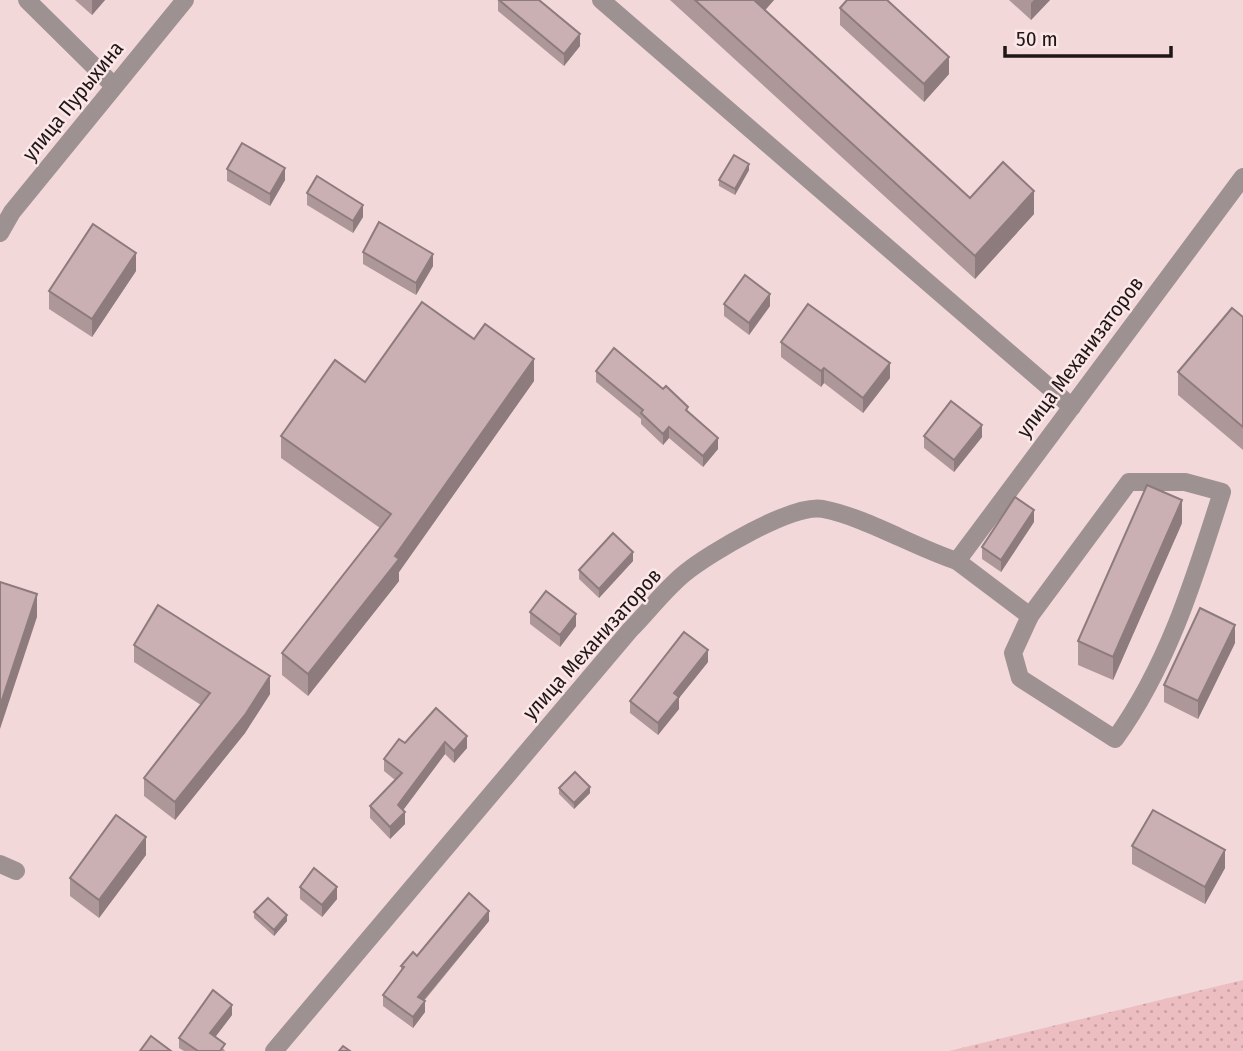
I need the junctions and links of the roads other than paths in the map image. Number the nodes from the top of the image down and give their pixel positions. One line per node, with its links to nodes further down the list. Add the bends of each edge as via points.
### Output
1 (27, 0): 4 (street)
2 (185, 0): 4 (street, улица Пурыхина)
3 (601, 0): 7 (street)
4 (113, 85): 6 (street, улица Пурыхина)
5 (1243, 177): 7 (street, улица Механизаторов)
6 (0, 233)
7 (1072, 407): 8 (street, улица Механизаторов)
8 (957, 561): 9 (street); 10 (street, улица Механизаторов, via 820,508 776,518 685,573 629,631)
9 (1031, 616): 9 (street, via 1129,482 1185,482 1222,492 1192,589 1138,708 1115,739 1020,678 1013,653)
10 (274, 1051)

